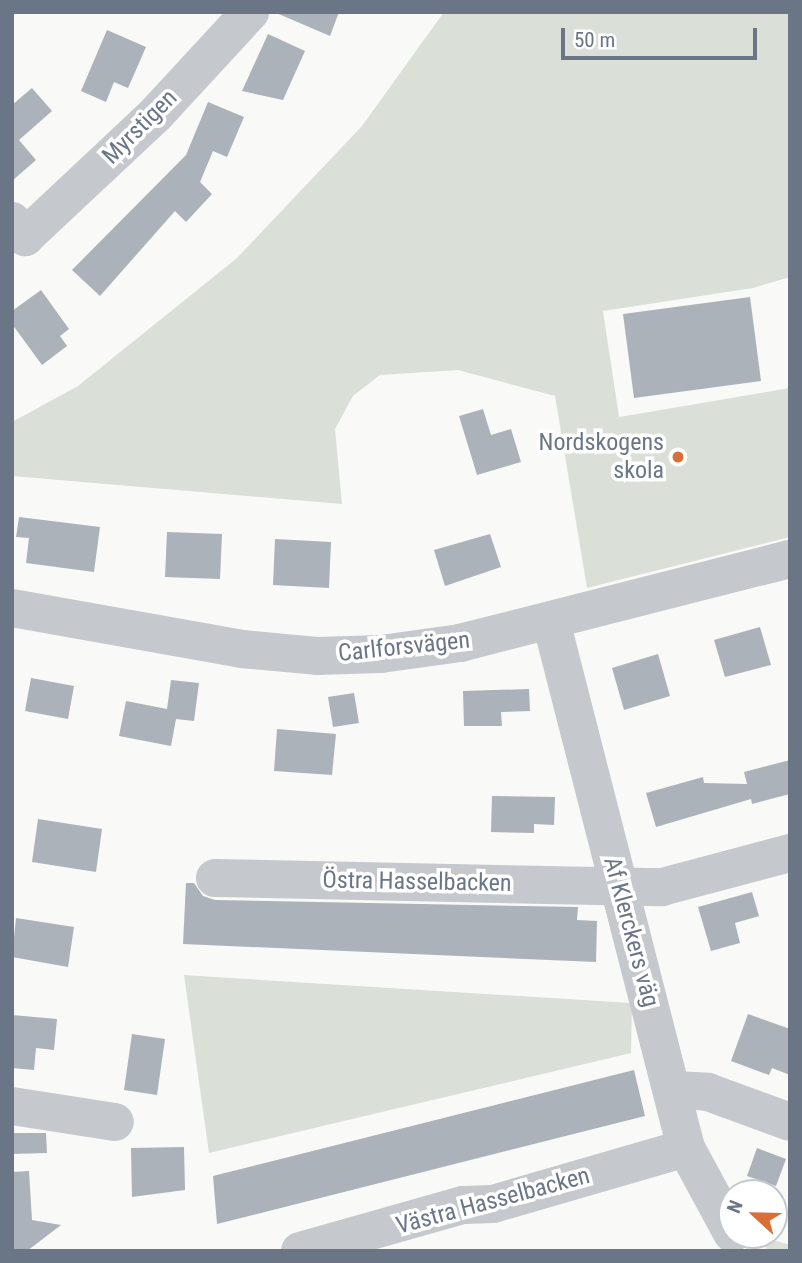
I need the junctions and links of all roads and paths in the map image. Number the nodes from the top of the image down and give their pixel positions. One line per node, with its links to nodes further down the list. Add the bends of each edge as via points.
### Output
1 (250, 12): 2 (street, Myrstigen, via 156,114)
2 (16, 235)
3 (790, 559): 5 (street, Carlforsvägen)
4 (12, 608): 5 (street, Carlforsvägen, via 242,649 317,656 382,654 460,643)
5 (551, 621): 8 (street, Af Klerckers väg)
6 (790, 853): 8 (street, Östra Hasselbacken, via 662,887)
7 (215, 878): 8 (street, Östra Hasselbacken)
8 (618, 887): 9 (street, Af Klerckers väg)
9 (675, 1090): 12 (street, via 708,1091); 13 (street, Af Klerckers väg)
10 (12, 1106): 11 (street)
11 (115, 1122)
12 (790, 1122)
13 (686, 1148): 14 (street, Af Klerckers väg); 15 (street, Västra Hasselbacken, via 493,1204 463,1206)
14 (718, 1208)
15 (300, 1251)

